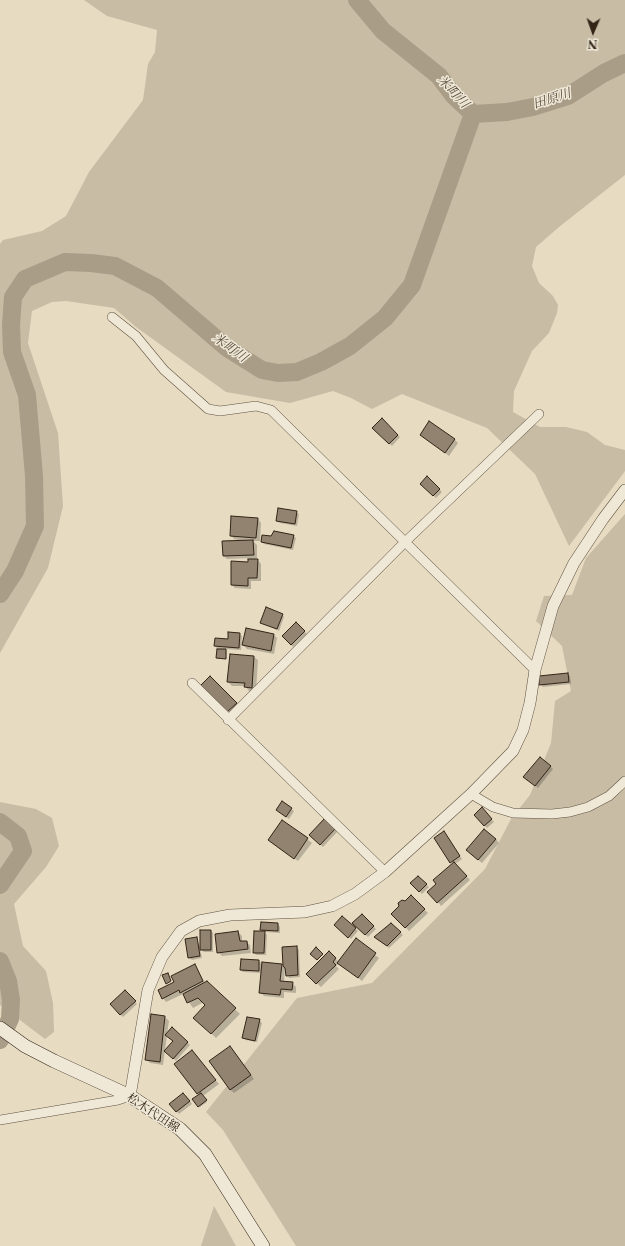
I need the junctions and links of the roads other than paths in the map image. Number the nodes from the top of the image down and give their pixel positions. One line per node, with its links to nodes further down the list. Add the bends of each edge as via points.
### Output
1 (112, 317): 4 (street, via 136,336 164,370 208,409 220,412 256,406 271,410)
2 (539, 414): 4 (street)
3 (625, 490): 5 (street, via 574,563 553,606)
4 (405, 542): 5 (street); 7 (street)
5 (535, 670): 9 (street, via 523,730 512,752)
6 (192, 683): 7 (street)
7 (228, 720): 10 (street)
8 (625, 781): 9 (street, via 609,796 588,807 552,814 513,813 493,807)
9 (471, 794): 10 (street)
10 (385, 872): 12 (street, via 355,894 332,906 305,912 230,915 200,921 181,931 162,957 148,990)
11 (0, 1028): 12 (main road, 松木代田線, via 25,1046)
12 (130, 1096): 13 (street); 14 (main road, 松木代田線, via 180,1129 205,1154)
13 (0, 1120)
14 (264, 1246)

